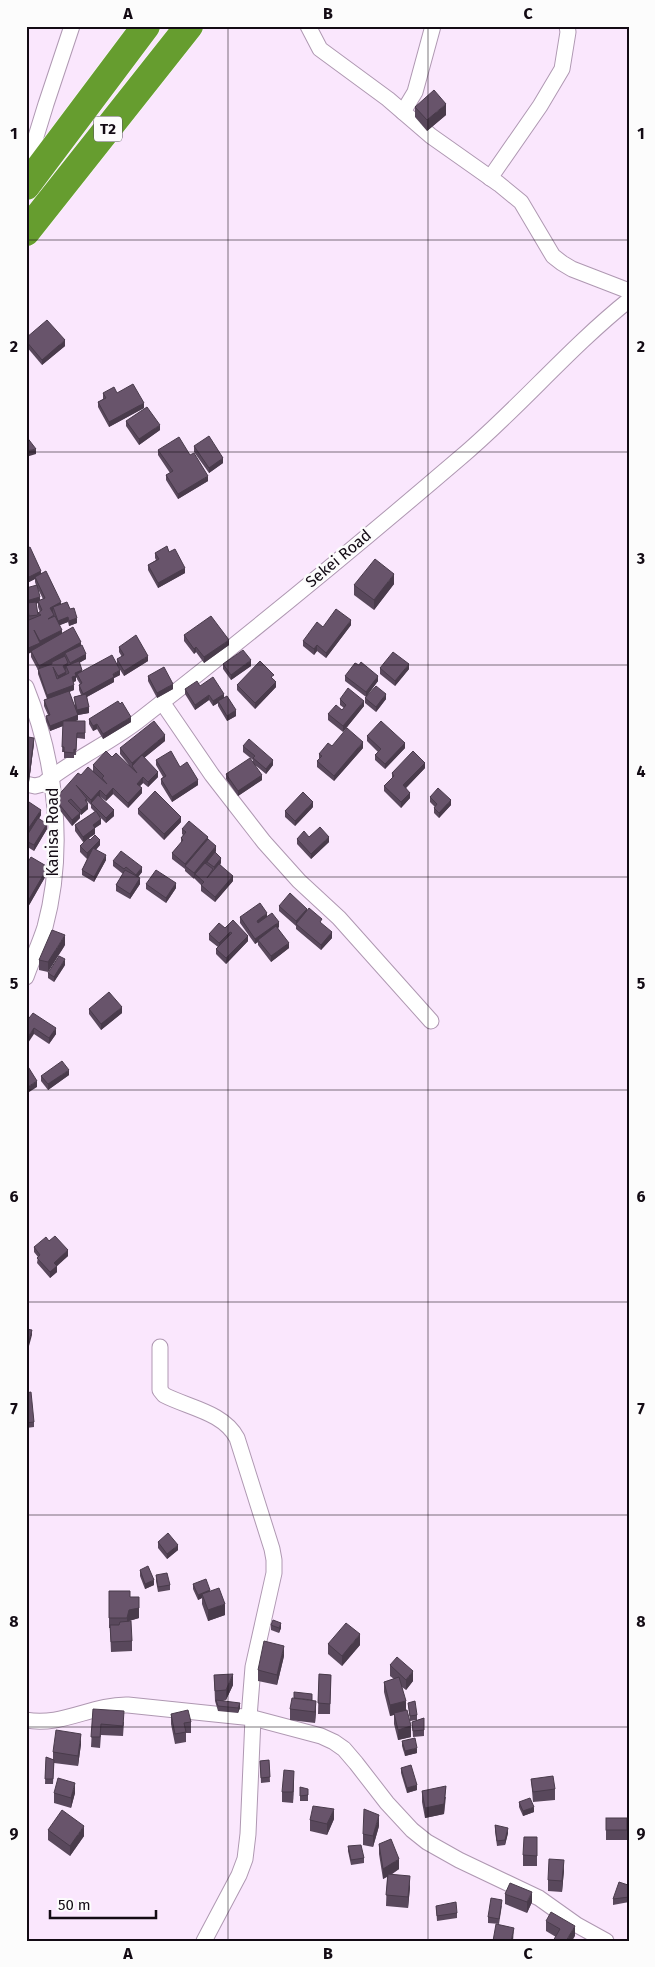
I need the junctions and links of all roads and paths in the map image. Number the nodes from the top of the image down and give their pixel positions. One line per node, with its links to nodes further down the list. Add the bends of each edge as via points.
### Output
1 (72, 26): 8 (street)
2 (146, 26): 10 (highway, T2)
3 (189, 26): 11 (highway, T2)
4 (308, 26): 7 (street, via 320,49)
5 (432, 26): 7 (street, via 415,92)
6 (567, 26): 9 (street, via 562,69)
7 (403, 112): 9 (street)
8 (26, 169)
9 (490, 178): 12 (street, via 521,202 554,256 562,263)
10 (26, 186)
11 (27, 234)
12 (629, 291)
13 (629, 300): 15 (street, Sekei Road, via 582,340 463,455)
14 (26, 687): 16 (street, Kanisa Road, via 36,710)
15 (162, 702): 16 (street, Sekei Road, via 99,748); 19 (street, via 212,775 264,842 339,918)
16 (52, 777): 17 (street, Sekei Road, via 43,784); 18 (street, Kanisa Road, via 55,870 45,926)
17 (26, 784)
18 (26, 977)
19 (431, 1021)
20 (160, 1347): 21 (street, via 160,1390 164,1395 222,1420 237,1438 272,1549 274,1573 253,1667)
21 (251, 1718): 22 (street, via 119,1705 47,1721); 23 (street, via 245,1860); 24 (street, via 334,1742 344,1749 412,1830 428,1842 458,1860 539,1898 576,1925)
22 (26, 1720)
23 (204, 1941)
24 (606, 1941)

